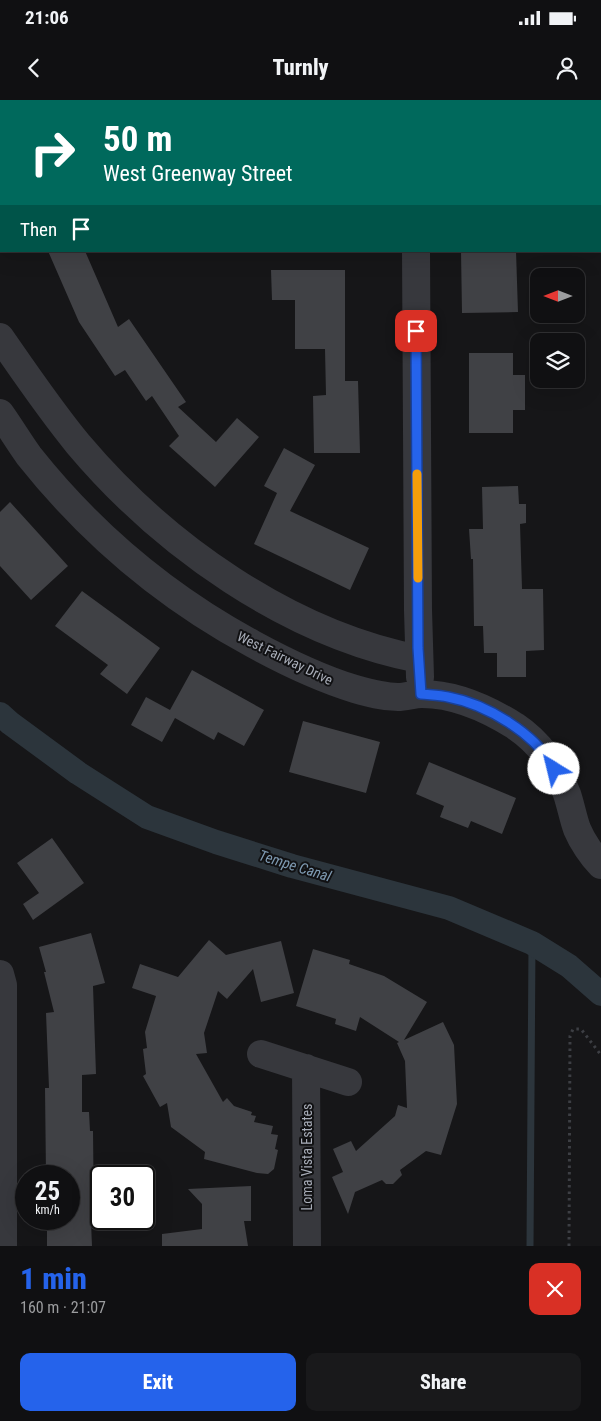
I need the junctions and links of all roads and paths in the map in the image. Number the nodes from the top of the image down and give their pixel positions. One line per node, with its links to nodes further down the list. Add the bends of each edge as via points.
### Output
1 (416, 252): 4 (street)
2 (0, 337): 4 (street, via 78,444 178,542 222,574 300,619 368,645)
3 (0, 413): 5 (street, West Fairway Drive, via 28,454 81,515 179,600 316,676 378,696)
4 (419, 659): 5 (street)
5 (421, 694): 6 (street, West Fairway Drive, via 450,697 479,707 516,727 548,756 567,794 577,830)
6 (601, 865)
7 (0, 974): 12 (street, via 3,985)
8 (261, 1054): 10 (street)
9 (601, 1055): 14 (path, via 581,1029 573,1029 570,1036)
10 (306, 1068): 11 (street); 13 (street, Loma Vista Estates)
11 (348, 1082)
12 (3, 1246)
13 (307, 1246)
14 (569, 1246)

